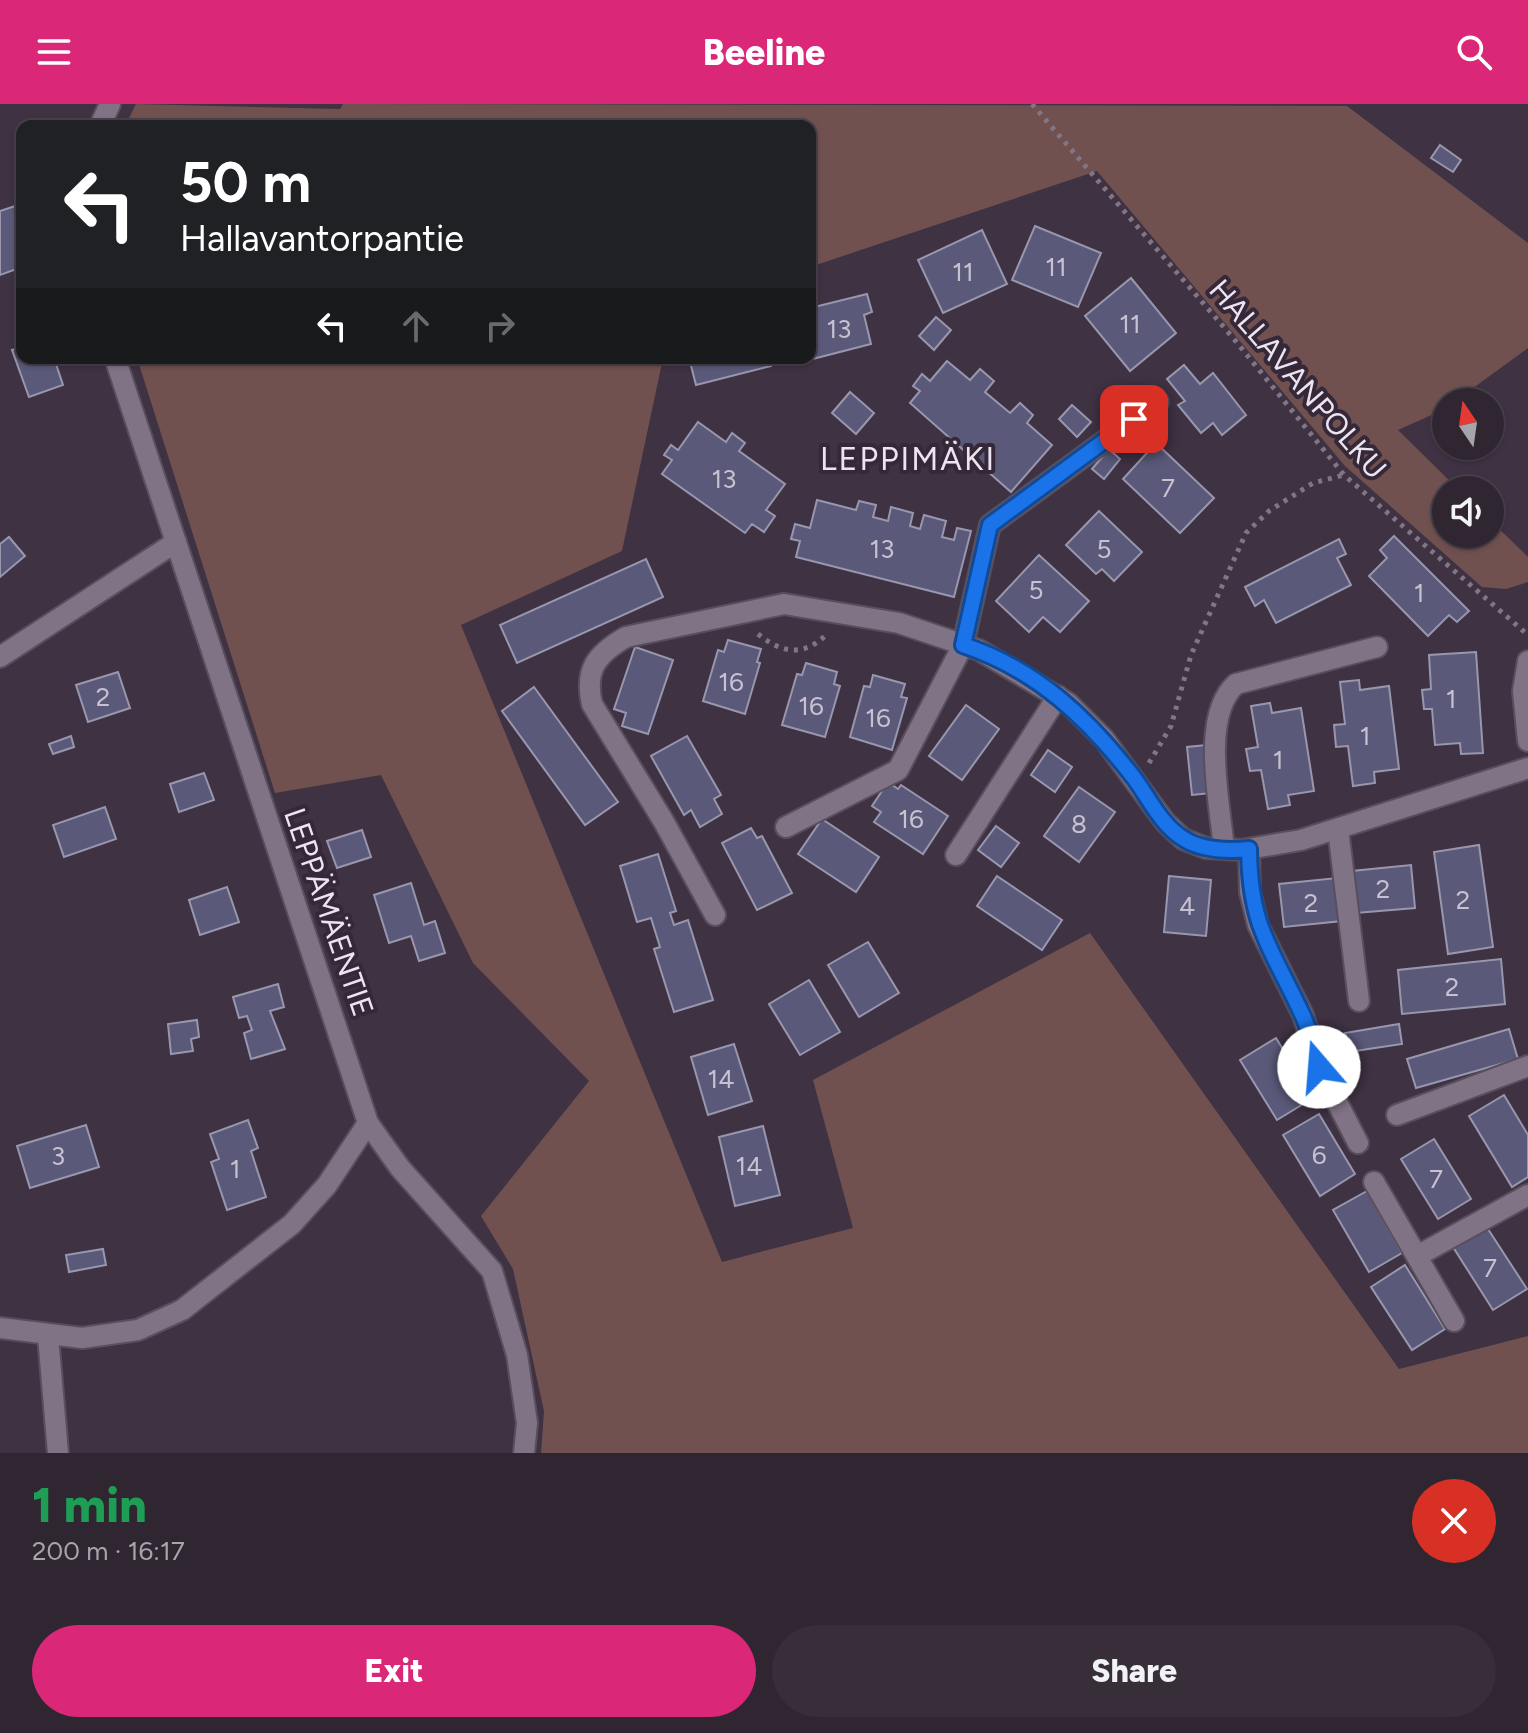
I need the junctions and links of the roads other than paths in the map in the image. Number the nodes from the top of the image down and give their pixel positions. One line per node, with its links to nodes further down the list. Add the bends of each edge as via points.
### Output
1 (117, 364): 3 (street, LEPPÄMÄENTIE)
2 (1158, 402): 4 (street, via 990,525)
3 (176, 542): 6 (street); 20 (street, LEPPÄMÄENTIE)
4 (963, 645): 8 (street); 11 (street, via 898,770); 16 (street, via 899,623 784,604 626,637 604,650 590,667 592,704)
5 (1377, 647): 13 (street, via 1236,684 1226,693 1215,732)
6 (0, 657)
7 (1528, 661): 9 (street, via 1523,708)
8 (1058, 696): 13 (street, via 1104,739 1183,839); 15 (street)
9 (1528, 741)
10 (1528, 768): 12 (street)
11 (786, 827)
12 (1338, 829): 14 (street); 17 (street)
13 (1224, 849): 14 (street)
14 (1249, 849): 21 (street, via 1250,892 1258,925)
15 (956, 855)
16 (715, 915)
17 (1359, 1001)
18 (1528, 1066): 19 (street)
19 (1397, 1115)
20 (368, 1123): 27 (street, via 327,1185 292,1224 182,1310 138,1330 82,1338); 29 (street, LEPPÄMÄENTIE, via 400,1168 492,1271 517,1355 527,1423)
21 (1358, 1143)
22 (1374, 1182): 24 (street)
23 (1528, 1195): 24 (street)
24 (1417, 1256): 25 (street)
25 (1454, 1321)
26 (0, 1328): 27 (street)
27 (48, 1336): 28 (street)
28 (58, 1453)
29 (524, 1453)

